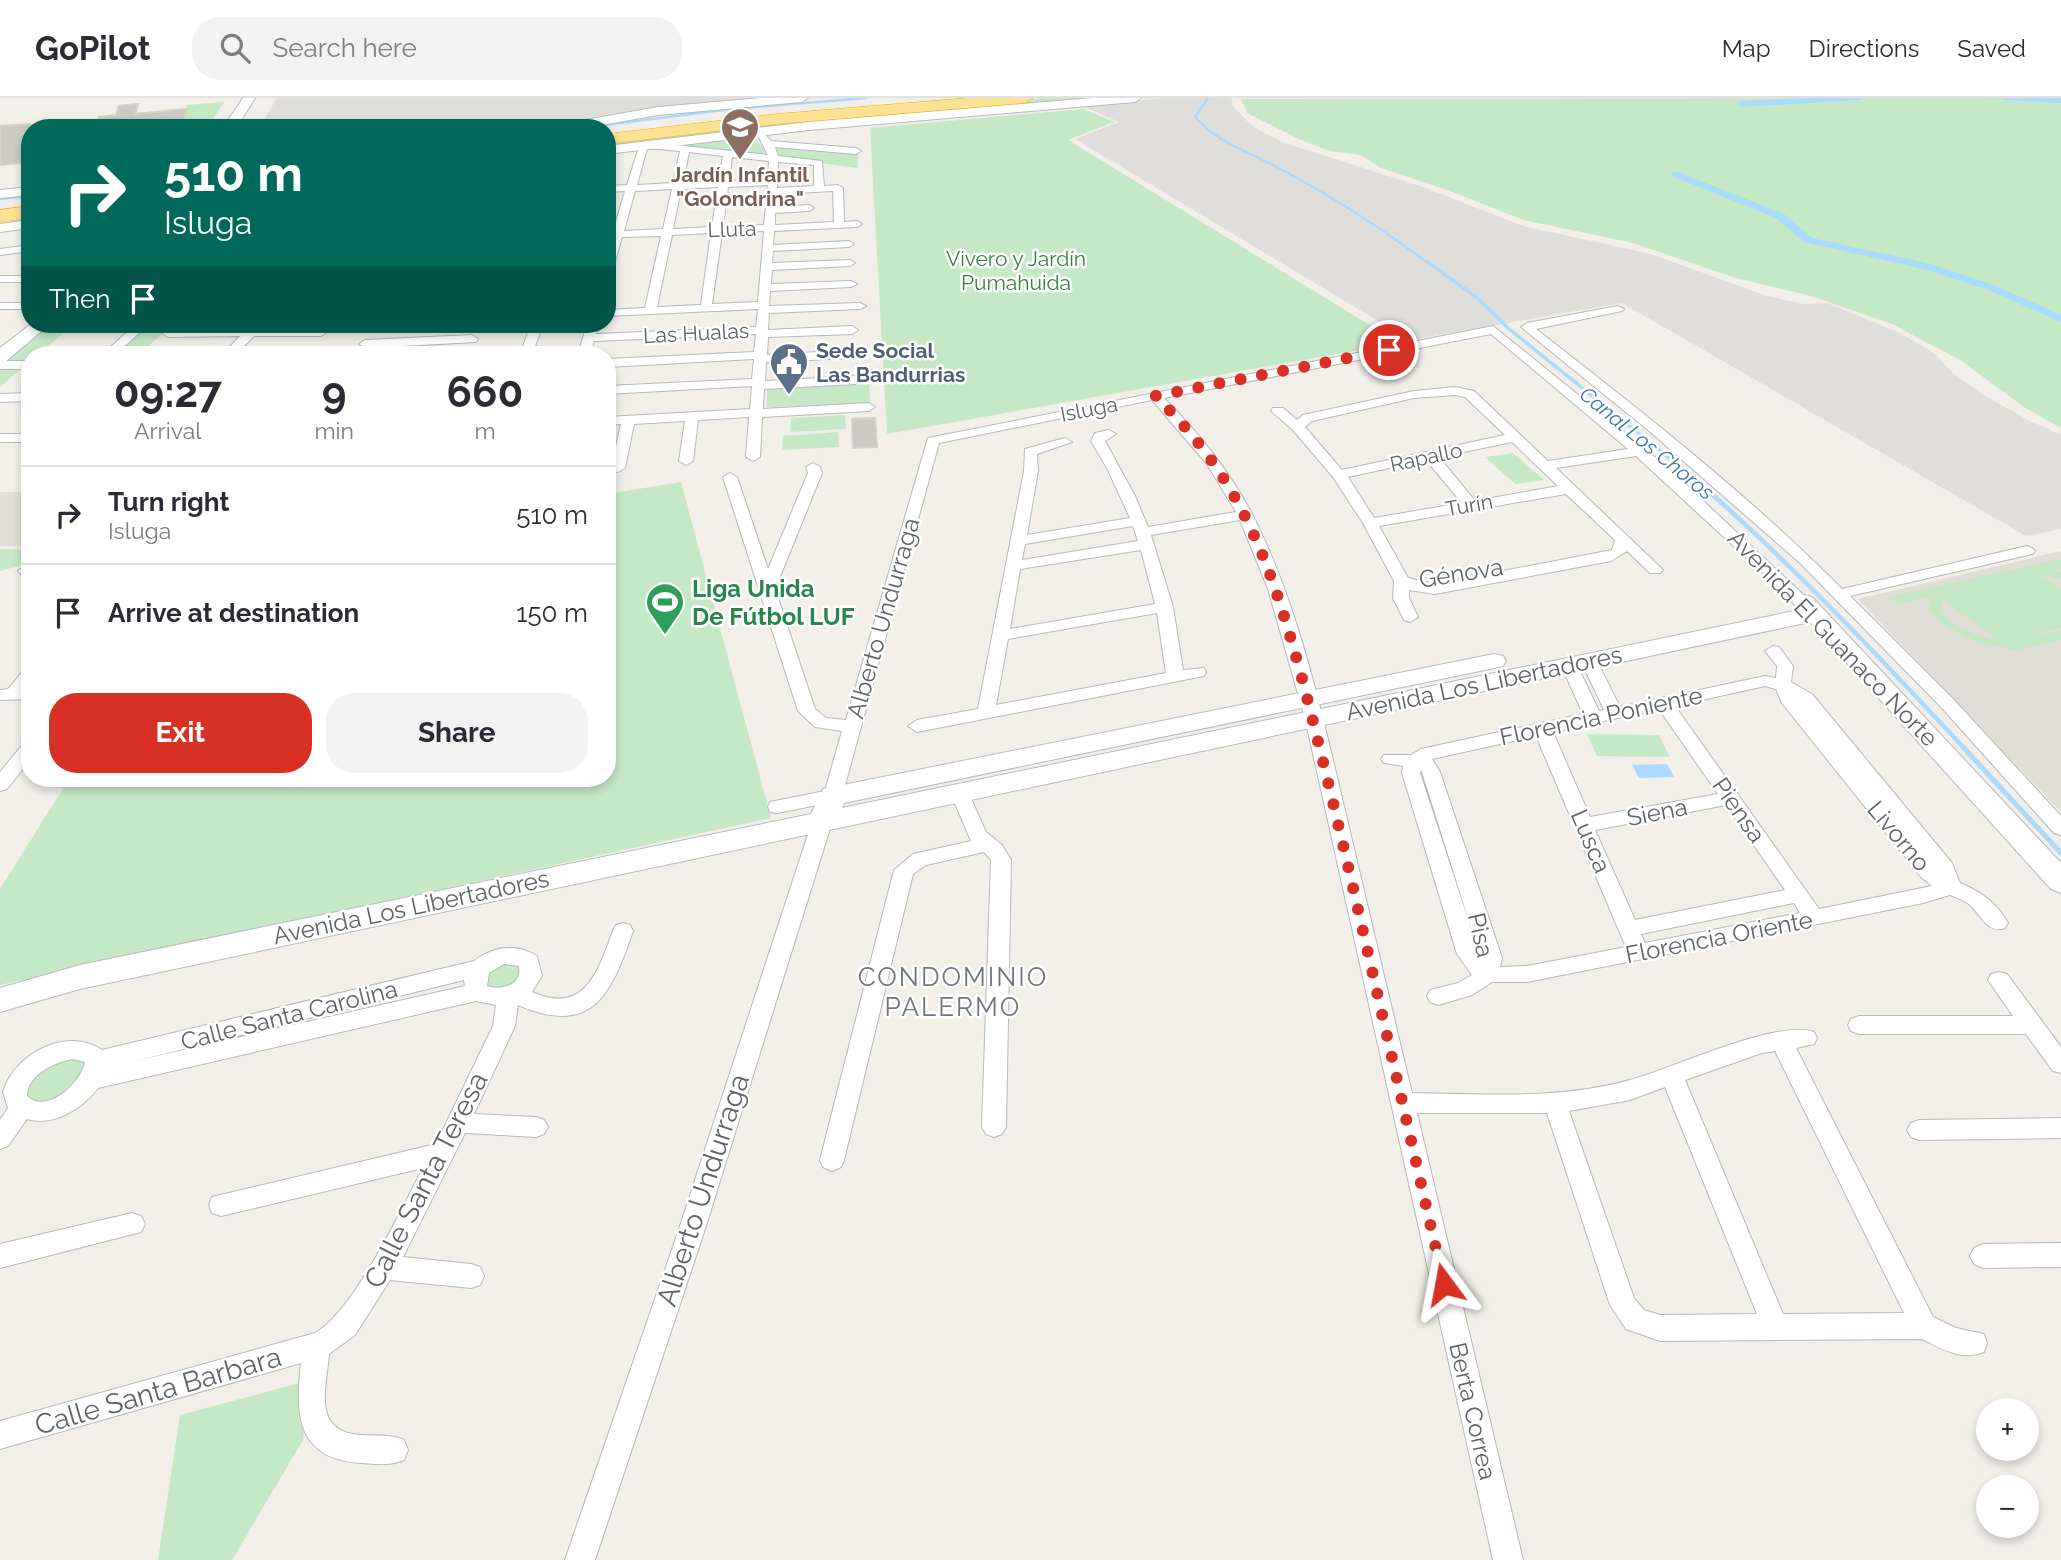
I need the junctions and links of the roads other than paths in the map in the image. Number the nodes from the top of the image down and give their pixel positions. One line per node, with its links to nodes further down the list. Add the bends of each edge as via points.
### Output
1 (249, 98): 8 (street)
2 (264, 98): 7 (street)
3 (802, 98): 9 (street)
4 (942, 98): 10 (highway)
5 (1025, 98): 13 (highway)
6 (1135, 98): 12 (street)
7 (253, 116)
8 (235, 119)
9 (612, 119)
10 (616, 130)
11 (760, 132): 12 (street); 14 (street); 15 (street)
12 (831, 137): 14 (street); 18 (street)
13 (616, 138)
14 (769, 144): 20 (street)
15 (645, 145): 16 (street); 17 (street); 24 (street)
16 (616, 149)
17 (685, 150): 19 (street); 22 (street)
18 (856, 151)
19 (728, 154): 20 (street); 21 (street)
20 (774, 159): 23 (street); 26 (street, via 819,163)
21 (723, 184): 22 (street); 23 (street); 41 (street)
22 (677, 186): 24 (street); 42 (street)
23 (772, 187): 26 (street); 32 (street)
24 (631, 188): 25 (street); 35 (street)
25 (616, 189)
26 (819, 189): 37 (street, via 838,188)
27 (21, 192): 28 (street)
28 (0, 194)
29 (21, 205): 30 (highway)
30 (0, 207)
31 (809, 208): 32 (street)
32 (770, 209): 40 (street)
33 (21, 213): 34 (highway)
34 (0, 216)
35 (616, 224)
36 (857, 224): 37 (street, Lluta)
37 (839, 225): 40 (street, Lluta)
38 (21, 226): 39 (street)
39 (0, 228)
40 (769, 228): 41 (street, Lluta); 45 (street)
41 (717, 230): 42 (street, Lluta); 57 (street)
42 (667, 232): 43 (street, Lluta); 60 (street)
43 (616, 234)
44 (849, 244): 45 (street)
45 (768, 248): 49 (street)
46 (21, 249): 47 (street)
47 (0, 252)
48 (850, 263): 49 (street)
49 (766, 267): 53 (street)
50 (21, 277): 51 (street)
51 (0, 279)
52 (851, 284): 53 (street)
53 (765, 288): 58 (street)
54 (0, 306): 55 (street)
55 (21, 306)
56 (860, 306): 58 (street)
57 (706, 308): 58 (street); 60 (street)
58 (764, 308): 64 (street)
59 (1618, 309): 123 (street, Avenida El Guanaco Norte, via 1527,327 1691,459)
60 (650, 311): 61 (street)
61 (616, 313)
62 (852, 330): 64 (street, Las Hualas)
63 (1493, 330): 86 (street, Isluga); 102 (street, Avenida El Guanaco Norte)
64 (762, 332): 70 (street, Las Hualas); 79 (street)
65 (30, 333): 78 (street)
66 (133, 333): 73 (street)
67 (249, 333): 74 (street)
68 (474, 333): 71 (street)
69 (590, 333): 70 (street)
70 (589, 338): 76 (street)
71 (472, 339): 72 (street); 75 (street)
72 (365, 344)
73 (118, 346)
74 (237, 346)
75 (469, 346)
76 (587, 346)
77 (852, 354): 79 (street)
78 (0, 357)
79 (760, 357): 80 (street); 84 (street)
80 (616, 363)
81 (0, 365): 82 (street)
82 (21, 365)
83 (855, 380): 84 (street)
84 (759, 383): 85 (street); 91 (street)
85 (616, 390)
86 (1155, 396): 100 (street, Isluga); 113 (street, Berta Correa, via 1211,458)
87 (0, 397): 88 (street)
88 (21, 397)
89 (869, 407): 91 (street)
90 (1278, 411): 95 (street)
91 (757, 413): 92 (street); 103 (street)
92 (692, 416): 93 (street); 105 (street)
93 (628, 420): 94 (street); 108 (street)
94 (616, 421)
95 (1297, 426): 97 (street, via 1379,406 1469,394); 109 (street)
96 (1110, 434): 115 (street, via 1098,440)
97 (1514, 437): 104 (street, Rapallo); 106 (street)
98 (0, 438): 99 (street)
99 (21, 438)
100 (933, 441): 140 (street, Alberto Undurraga)
101 (1065, 442): 116 (street, via 1030,452 1031,471)
102 (1635, 447): 106 (street); 124 (street, Avenida El Guanaco Norte)
103 (753, 457)
104 (1431, 457): 109 (street, Rapallo); 112 (street)
105 (686, 461)
106 (1541, 462): 111 (street)
107 (813, 467): 122 (street, via 815,473)
108 (618, 468)
109 (1339, 475): 114 (street)
110 (730, 477): 122 (street)
111 (1568, 489): 112 (street, Turín); 117 (street)
112 (1471, 505): 114 (street, Turín)
113 (1246, 515): 115 (street); 136 (street, Berta Correa, via 1276,589)
114 (1370, 523): 121 (street)
115 (1144, 532): 116 (street); 119 (street); 125 (street)
116 (1017, 541): 119 (street)
117 (1622, 541): 120 (street); 121 (street, Génova, via 1619,552 1611,555 1522,568 1435,589)
118 (2027, 551): 123 (street)
119 (1012, 566): 128 (street)
120 (1655, 570)
121 (1402, 581): 126 (street, via 1402,598)
122 (768, 588): 140 (street, via 807,711 821,723)
123 (1840, 594): 154 (street, Avenida El Guanaco Norte, via 1979,736)
124 (1808, 606): 127 (street, Avenida Los Libertadores); 156 (street, Avenida El Guanaco Norte)
125 (1165, 607): 128 (street); 132 (street)
126 (1410, 617)
127 (1685, 632): 130 (street, Avenida Los Libertadores); 133 (street, Avenida Los Libertadores)
128 (999, 636): 137 (street)
129 (1773, 651): 134 (street, Livorno, via 1787,668)
130 (1579, 663): 133 (street, Avenida Los Libertadores); 138 (street); 139 (street)
131 (1198, 672): 132 (street)
132 (1175, 677): 137 (street)
133 (1456, 679): 136 (street, Avenida Los Libertadores)
134 (1782, 684): 135 (street, Florencia Poniente, via 1759,682); 157 (street, Livorno, via 1788,699 1861,778 1932,876)
135 (1663, 702): 138 (street, Florencia Poniente); 150 (street, Piensa)
136 (1311, 708): 148 (street, Avenida Los Libertadores); 178 (street, Berta Correa)
137 (986, 713): 141 (street)
138 (1614, 713): 139 (street, Florencia Poniente)
139 (1593, 717): 142 (street, Florencia Poniente)
140 (852, 726): 152 (street, Alberto Undurraga)
141 (917, 726)
142 (1542, 728): 145 (street, Florencia Poniente); 153 (street, Lusca)
143 (21, 755): 147 (street)
144 (21, 758): 149 (street)
145 (1417, 758): 146 (street, Florencia Poniente); 165 (street, Pisa, via 1411,773 1447,854 1470,960)
146 (1390, 759)
147 (0, 760)
148 (954, 782): 152 (street, Avenida Los Libertadores); 155 (street, via 975,831)
149 (0, 785)
150 (1730, 798): 153 (street, Siena); 158 (street, Piensa)
151 (778, 807): 152 (street, Avenida Los Libertadores)
152 (828, 808): 170 (street, Avenida Los Libertadores, via 80,977); 202 (street, Alberto Undurraga)
153 (1584, 825): 161 (street, Lusca)
154 (2061, 828)
155 (988, 844): 183 (street, via 1001,860); 188 (street, via 920,859 904,870)
156 (2061, 882)
157 (1951, 887): 159 (street, Florencia Oriente); 160 (street, Livorno, via 1974,897)
158 (1799, 895): 159 (street, Piensa); 161 (street, Florencia Oriente)
159 (1814, 917): 163 (street, Florencia Oriente)
160 (1998, 923)
161 (1629, 929): 163 (street, Lusca)
162 (623, 931): 168 (street, via 597,993 588,1002 570,1007 537,1005)
163 (1639, 953): 165 (street, Florencia Oriente, via 1527,974)
164 (480, 968): 167 (street, via 474,981); 168 (street, via 496,957 523,957 531,974); 176 (street, Calle Santa Carolina)
165 (1485, 973): 169 (street, via 1482,981 1468,989)
166 (1999, 980): 172 (street)
167 (478, 992): 168 (street, via 490,998); 176 (street, Calle Santa Carolina)
168 (511, 994): 181 (street, Calle Santa Teresa, via 504,1026)
169 (1438, 996)
170 (0, 1000)
171 (1858, 1025): 172 (street)
172 (2033, 1026): 175 (street)
173 (1806, 1038): 174 (street)
174 (1781, 1041): 177 (street); 196 (street)
175 (2061, 1064)
176 (95, 1070): 180 (street, via 85,1090 59,1106); 180 (street, via 93,1055 74,1049 35,1064 18,1083 16,1101)
177 (1671, 1075): 179 (street, via 1630,1090); 197 (street)
178 (1403, 1103): 179 (street); 203 (street, Berta Correa)
179 (1555, 1103): 197 (street, via 1628,1313 1652,1327)
180 (22, 1107): 186 (street)
181 (459, 1123): 182 (street); 187 (street, Calle Santa Teresa)
182 (536, 1127)
183 (994, 1127)
184 (2061, 1128): 185 (street)
185 (1919, 1130)
186 (0, 1139)
187 (444, 1153): 189 (street); 194 (street, Calle Santa Teresa)
188 (832, 1160)
189 (221, 1205)
190 (132, 1224): 192 (street)
191 (2061, 1255): 193 (street)
192 (0, 1256)
193 (1983, 1256)
194 (384, 1268): 195 (street); 199 (street, Calle Santa Teresa, via 346,1326)
195 (471, 1276)
196 (1924, 1326): 197 (street); 198 (street, via 1944,1338)
197 (1775, 1327)
198 (1974, 1343)
199 (316, 1346): 200 (street, Calle Santa Barbara); 201 (street, via 313,1413 321,1435 339,1446)
200 (0, 1435)
201 (394, 1450)
202 (580, 1560)
203 (1508, 1560)

